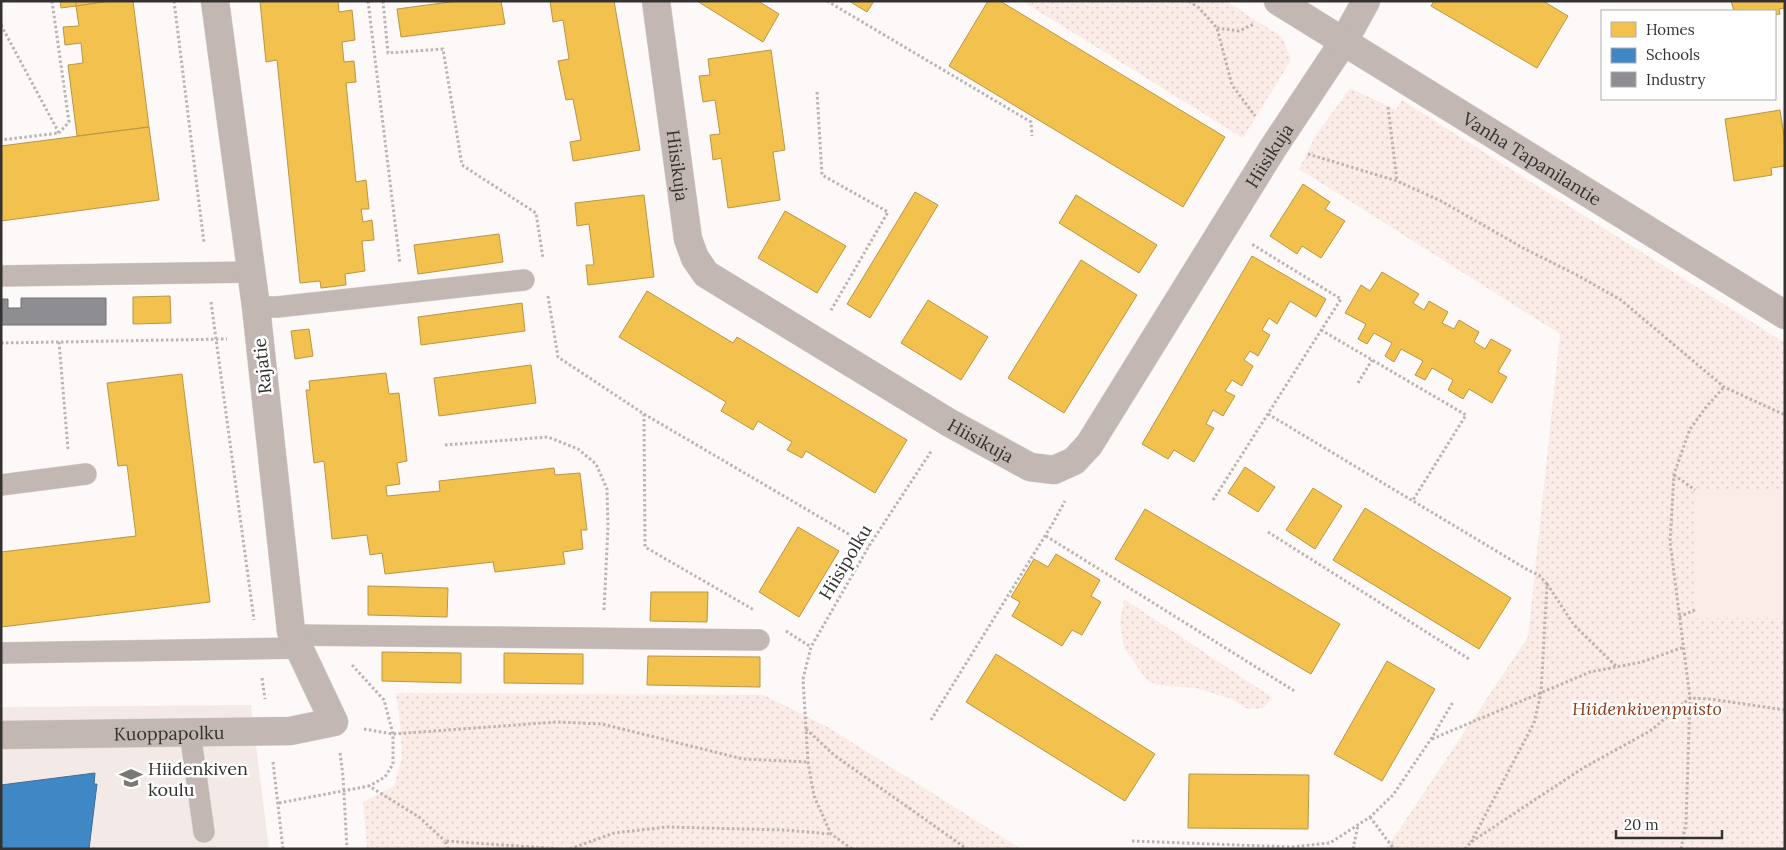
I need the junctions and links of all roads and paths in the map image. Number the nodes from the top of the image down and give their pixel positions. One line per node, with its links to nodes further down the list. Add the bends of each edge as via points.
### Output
1 (52, 1): 16 (path, via 69,122)
2 (174, 1): 23 (path)
3 (215, 1): 22 (street, Rajatie)
4 (368, 1): 27 (path)
5 (383, 1): 21 (path, via 388,53 443,49 462,165 536,213)
6 (656, 1): 42 (street, Hiisikuja, via 688,239 706,274)
7 (827, 1): 17 (path, via 1031,122)
8 (1189, 1): 13 (path)
9 (1278, 1): 14 (street, Vanha Tapanilantie)
10 (1366, 1): 14 (street, Hiisikuja)
11 (1255, 23): 13 (path, via 1239,31)
12 (1, 25): 16 (path)
13 (1217, 28): 19 (path, via 1232,85 1261,123)
14 (1344, 41): 19 (street, Hiisikuja); 30 (street, Vanha Tapanilantie)
15 (817, 92): 29 (path, via 822,175 888,212)
16 (59, 133): 18 (path)
17 (1032, 136)
18 (1, 140)
19 (1279, 140): 38 (path, via 1299,151 1397,181 1441,201 1578,275 1622,300); 42 (street, Hiisikuja, via 1089,445 1074,461 1054,470 1030,467)
20 (1244, 239): 31 (path, via 1341,299)
21 (543, 260)
22 (251, 272): 23 (lane); 28 (street, Rajatie)
23 (208, 273): 24 (lane); 33 (path)
24 (1, 276)
25 (524, 280): 27 (lane)
26 (547, 287): 39 (path, via 558,358)
27 (403, 293): 28 (lane)
28 (256, 307): 32 (street, Rajatie)
29 (829, 312)
30 (1785, 315)
31 (1321, 330): 36 (path); 40 (path)
32 (260, 336): 33 (path); 61 (street, Rajatie, via 290,622)
33 (216, 340): 34 (path); 64 (path)
34 (59, 342): 35 (path); 45 (path)
35 (1, 343)
36 (1372, 360): 37 (path); 50 (path, via 1466,415)
37 (1358, 383)
38 (1724, 387): 41 (path); 44 (path, via 1690,429)
39 (644, 414): 53 (path); 56 (path, via 645,547)
40 (1268, 414): 49 (path); 50 (path)
41 (1785, 415)
42 (948, 422): 53 (path, Hiisipolku)
43 (445, 445): 59 (path, via 548,437 578,449 596,464 607,489)
44 (1674, 474): 47 (path); 57 (path, via 1670,542)
45 (78, 475): 46 (lane)
46 (1, 485)
47 (1695, 490)
48 (1066, 498): 52 (path)
49 (1213, 500)
50 (1413, 500): 54 (path, via 1539,575)
51 (1268, 532): 66 (path)
52 (1046, 536): 68 (path); 73 (path)
53 (869, 546): 62 (path, Hiisipolku)
54 (1547, 584): 67 (path, via 1574,625); 69 (path)
55 (1696, 609): 57 (path)
56 (759, 613)
57 (1679, 617): 63 (path)
58 (781, 628): 62 (path)
59 (602, 638): 60 (lane); 61 (lane)
60 (759, 640)
61 (296, 642): 64 (lane); 74 (street, Rajatie)
62 (811, 647): 75 (path, Hiisipolku, via 803,679)
63 (1684, 647): 67 (path); 70 (path)
64 (258, 649): 65 (lane); 77 (path)
65 (1, 653)
66 (1469, 659)
67 (1617, 667): 69 (path, via 1590,672)
68 (1296, 692)
69 (1541, 693): 79 (path); 89 (path, via 1534,723)
70 (1690, 698): 72 (path); 89 (path, via 1650,731 1583,768); 102 (path, via 1686,823)
71 (1453, 702): 79 (path)
72 (1785, 710)
73 (931, 720)
74 (334, 722): 77 (street, Kuoppapolku); 80 (path, via 386,734 557,722 602,724 743,759); 81 (path)
75 (805, 728): 80 (path, Hiisipolku); 97 (path, via 834,755)
76 (190, 732): 77 (street, Kuoppapolku); 78 (street, Kuoppapolku); 85 (lane)
77 (269, 732): 82 (path)
78 (1, 735)
79 (1431, 739): 83 (path, via 1393,795)
80 (808, 762): 86 (path, Hiisipolku, via 814,796)
81 (344, 791): 82 (path); 87 (path, via 369,786 419,817); 92 (path)
82 (279, 803): 91 (path)
83 (1370, 817): 84 (path); 100 (path)
84 (1358, 825): 90 (path, via 1330,843 1291,847); 99 (path)
85 (204, 832)
86 (831, 834): 95 (path, via 667,827 614,833); 96 (path)
87 (445, 841): 93 (path); 94 (path)
88 (1132, 841): 90 (path)
89 (1471, 842): 101 (path)
90 (1209, 844): 98 (path)
91 (282, 849)
92 (347, 849)
93 (448, 849)
94 (562, 849)
95 (570, 849)
96 (852, 849)
97 (967, 849)
98 (1212, 849)
99 (1353, 849)
100 (1394, 849)
101 (1465, 849)
102 (1681, 849)

